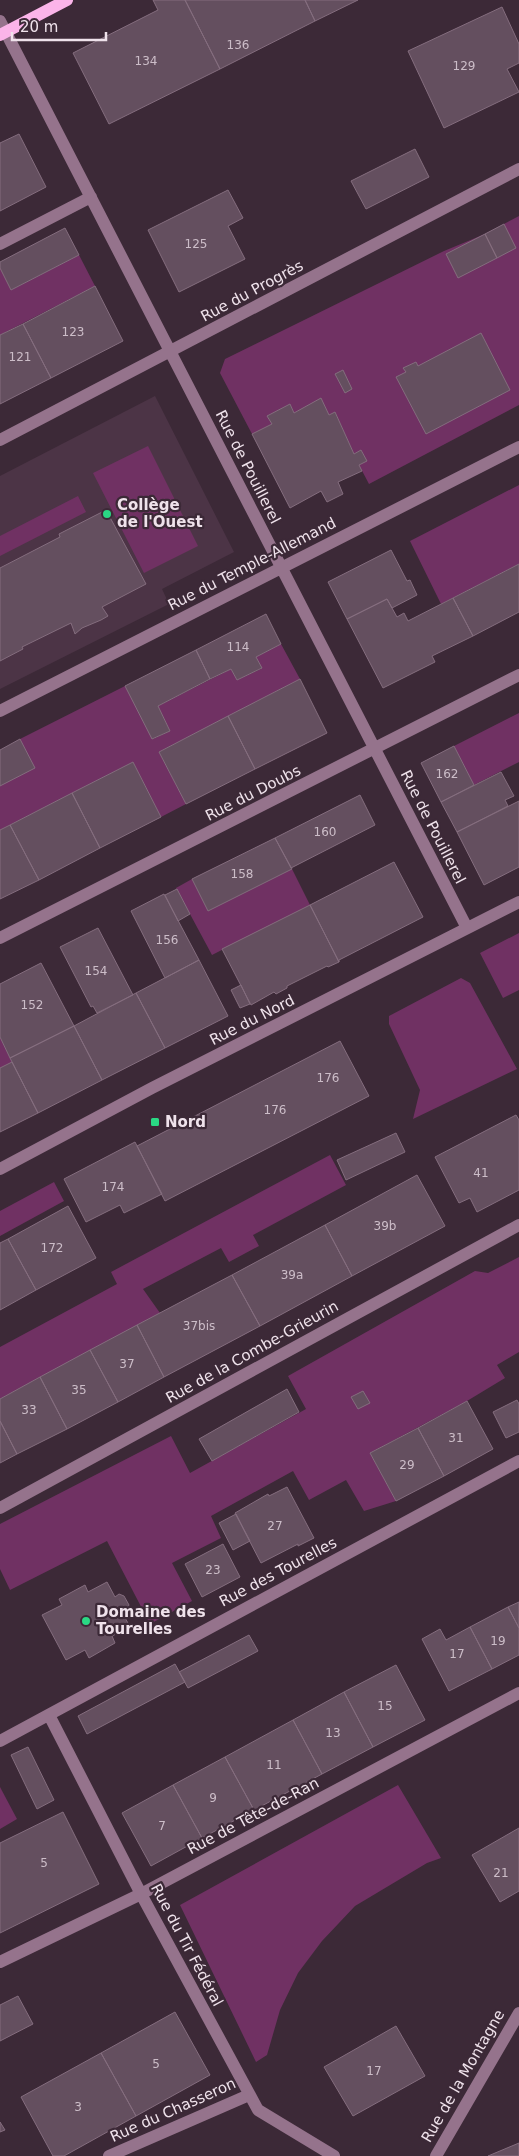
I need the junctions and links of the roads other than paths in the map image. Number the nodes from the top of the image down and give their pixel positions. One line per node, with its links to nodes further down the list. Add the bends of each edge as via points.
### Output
1 (67, 0): 2 (main road)
2 (2, 29): 4 (street, Rue de Pouillerel)
3 (519, 169): 6 (street, Rue du Progrès)
4 (91, 197): 5 (street); 6 (street, Rue de Pouillerel)
5 (0, 244)
6 (171, 352): 7 (street, Rue du Progrès); 9 (street, Rue de Pouillerel)
7 (0, 440)
8 (519, 447): 9 (street, Rue du Temple-Allemand)
9 (281, 568): 11 (street, Rue du Temple-Allemand); 12 (street, Rue de Pouillerel)
10 (519, 675): 12 (street, Rue du Doubs)
11 (0, 711)
12 (374, 750): 14 (street, Rue de Pouillerel); 15 (street, Rue du Doubs)
13 (519, 902): 14 (street, Rue du Nord)
14 (466, 928): 16 (street, Rue du Nord)
15 (0, 938)
16 (0, 1169)
17 (519, 1225): 19 (street, Rue de la Combe-Grieurin)
18 (519, 1461): 21 (street, Rue des Tourelles)
19 (0, 1508)
20 (519, 1692): 23 (street, Rue de Tête-de-Ran)
21 (49, 1715): 22 (street, Rue des Tourelles); 23 (street, Rue du Tir Fédéral)
22 (0, 1740)
23 (141, 1894): 24 (street, Rue de Tête-de-Ran); 26 (street, Rue du Tir Fédéral)
24 (0, 1962)
25 (519, 2013): 29 (street, Rue de la Montagne)
26 (249, 2095): 27 (street, Rue du Chasseron); 28 (street, Rue du Tir Fédéral, via 258,2110)
27 (109, 2156)
28 (334, 2156)
29 (436, 2156)

